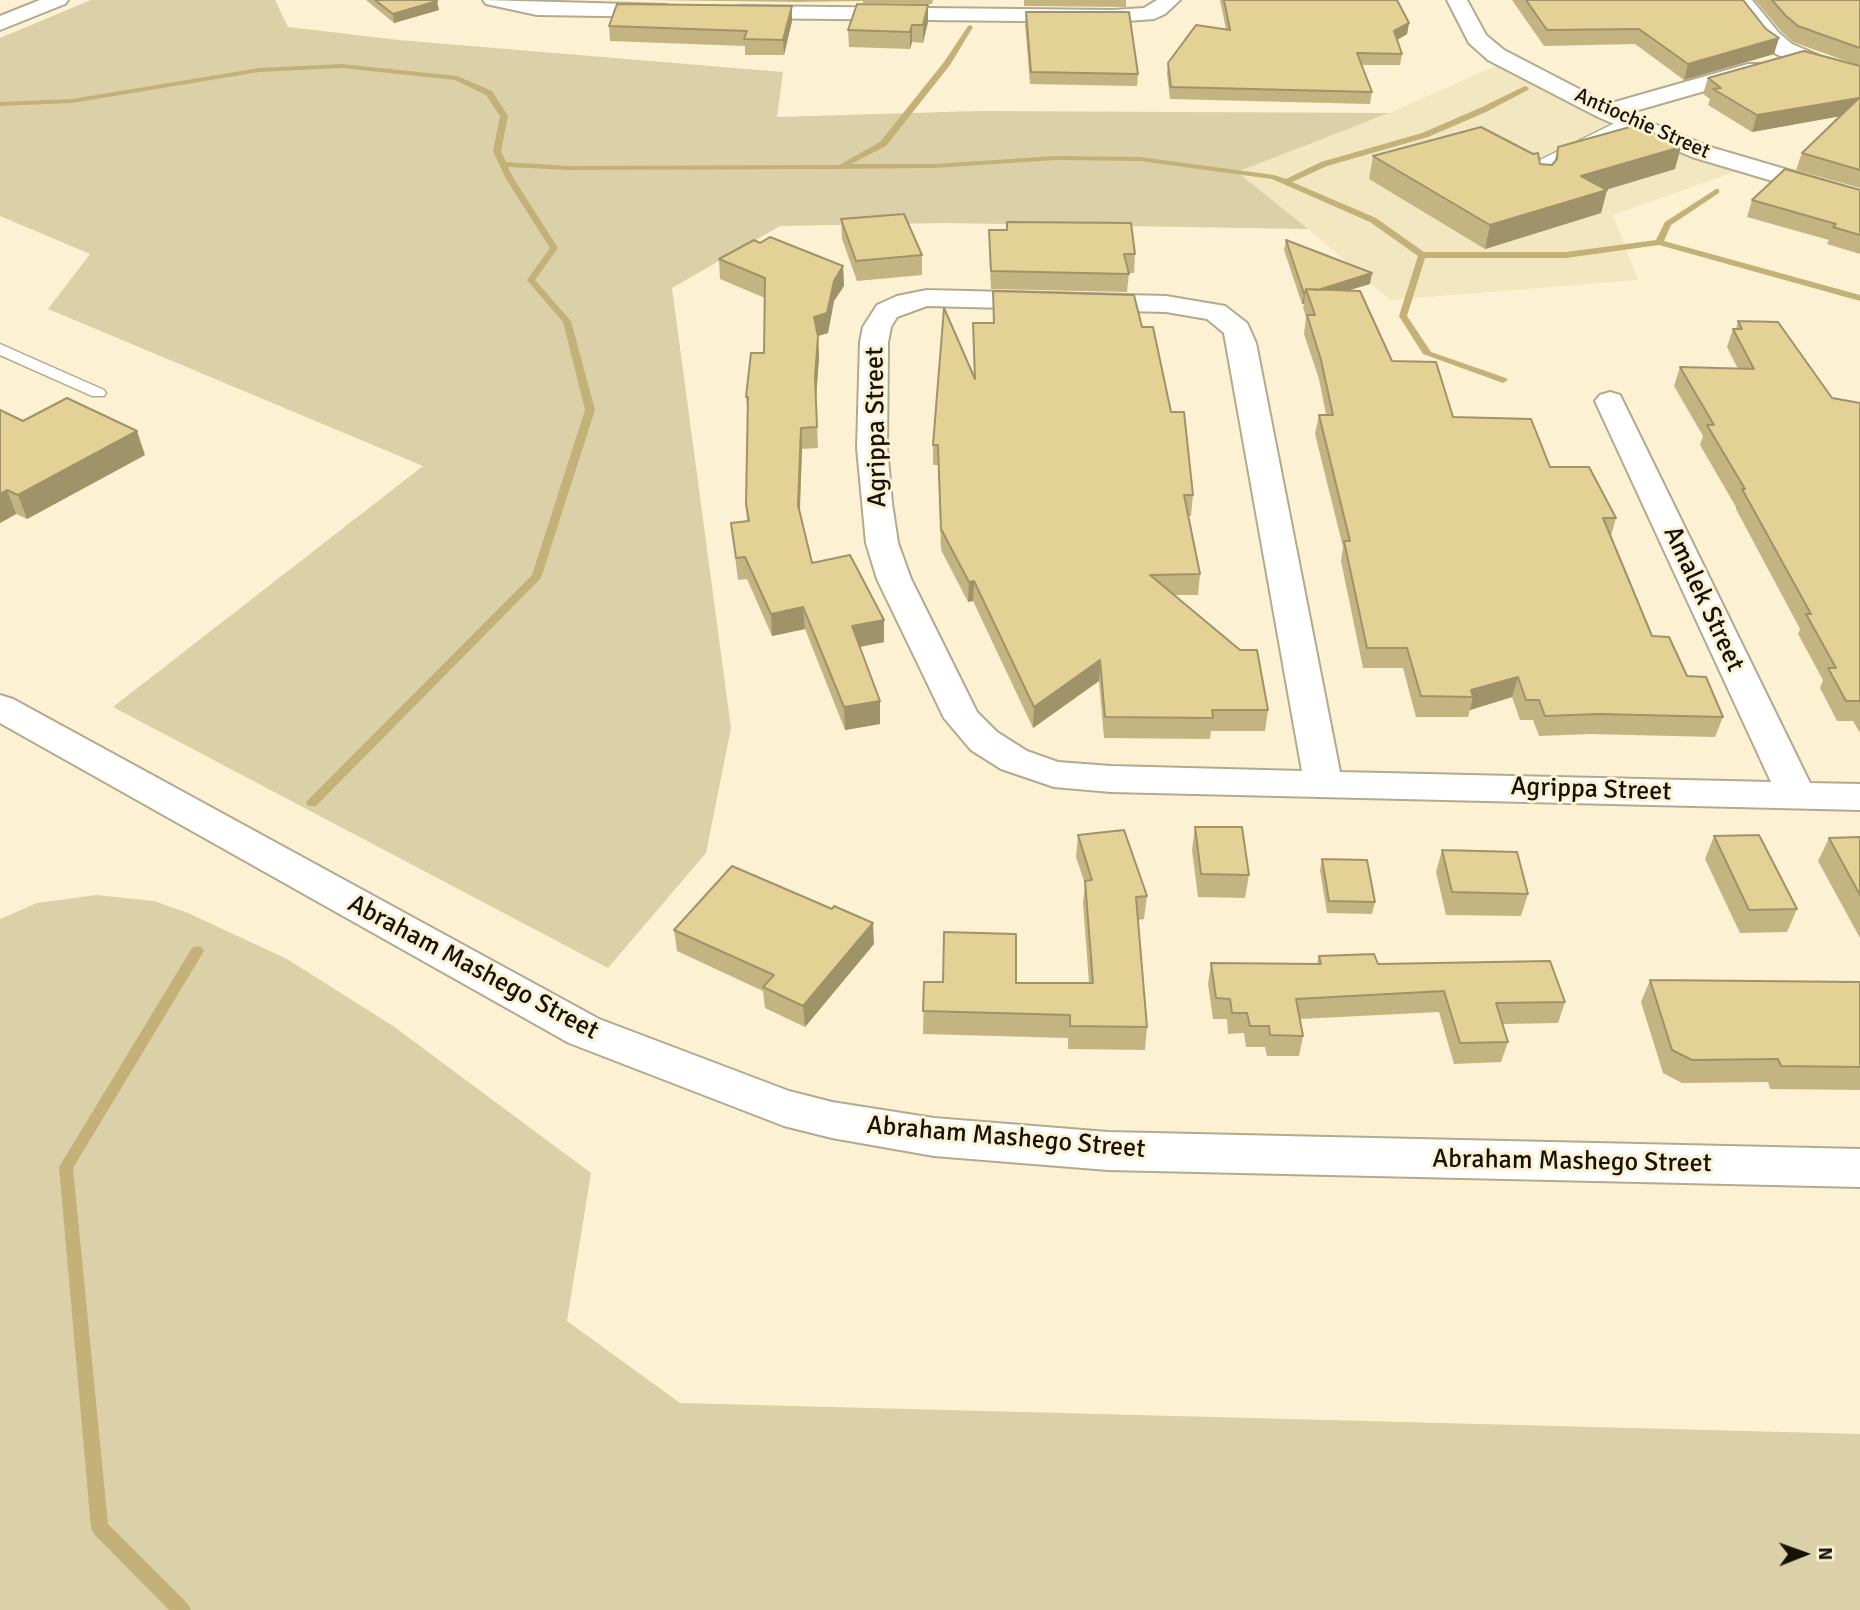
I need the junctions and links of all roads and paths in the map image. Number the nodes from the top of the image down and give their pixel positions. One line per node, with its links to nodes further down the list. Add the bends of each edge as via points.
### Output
1 (58, 0): 8 (street)
2 (493, 0): 6 (street, via 537,9)
3 (1170, 0): 7 (street, via 1146,14 1113,16)
4 (1457, 0): 11 (street, Antiochie Street, via 1477,38 1496,55)
5 (1741, 0): 9 (street, via 1771,38)
6 (691, 11)
7 (719, 11)
8 (0, 24)
9 (1799, 57): 10 (street); 11 (street)
10 (1860, 74)
11 (1617, 116): 12 (lane, via 1543,164); 13 (street, Antiochie Street, via 1701,152)
12 (1542, 182)
13 (1860, 198)
14 (0, 349): 15 (lane)
15 (98, 393)
16 (1610, 401): 19 (street, Amalek Street)
17 (0, 707): 21 (street, Abraham Mashego Street, via 584,1031 784,1108 832,1120 934,1137 1108,1151)
18 (1323, 782): 18 (street, Agrippa Street, via 1054,774 1014,760 984,741 962,718 894,579 882,543 872,448 874,342 887,311 927,298 1166,304 1215,312 1237,329); 19 (street, Agrippa Street)
19 (1797, 796): 20 (street, Agrippa Street)
20 (1860, 797)
21 (1860, 1168)

